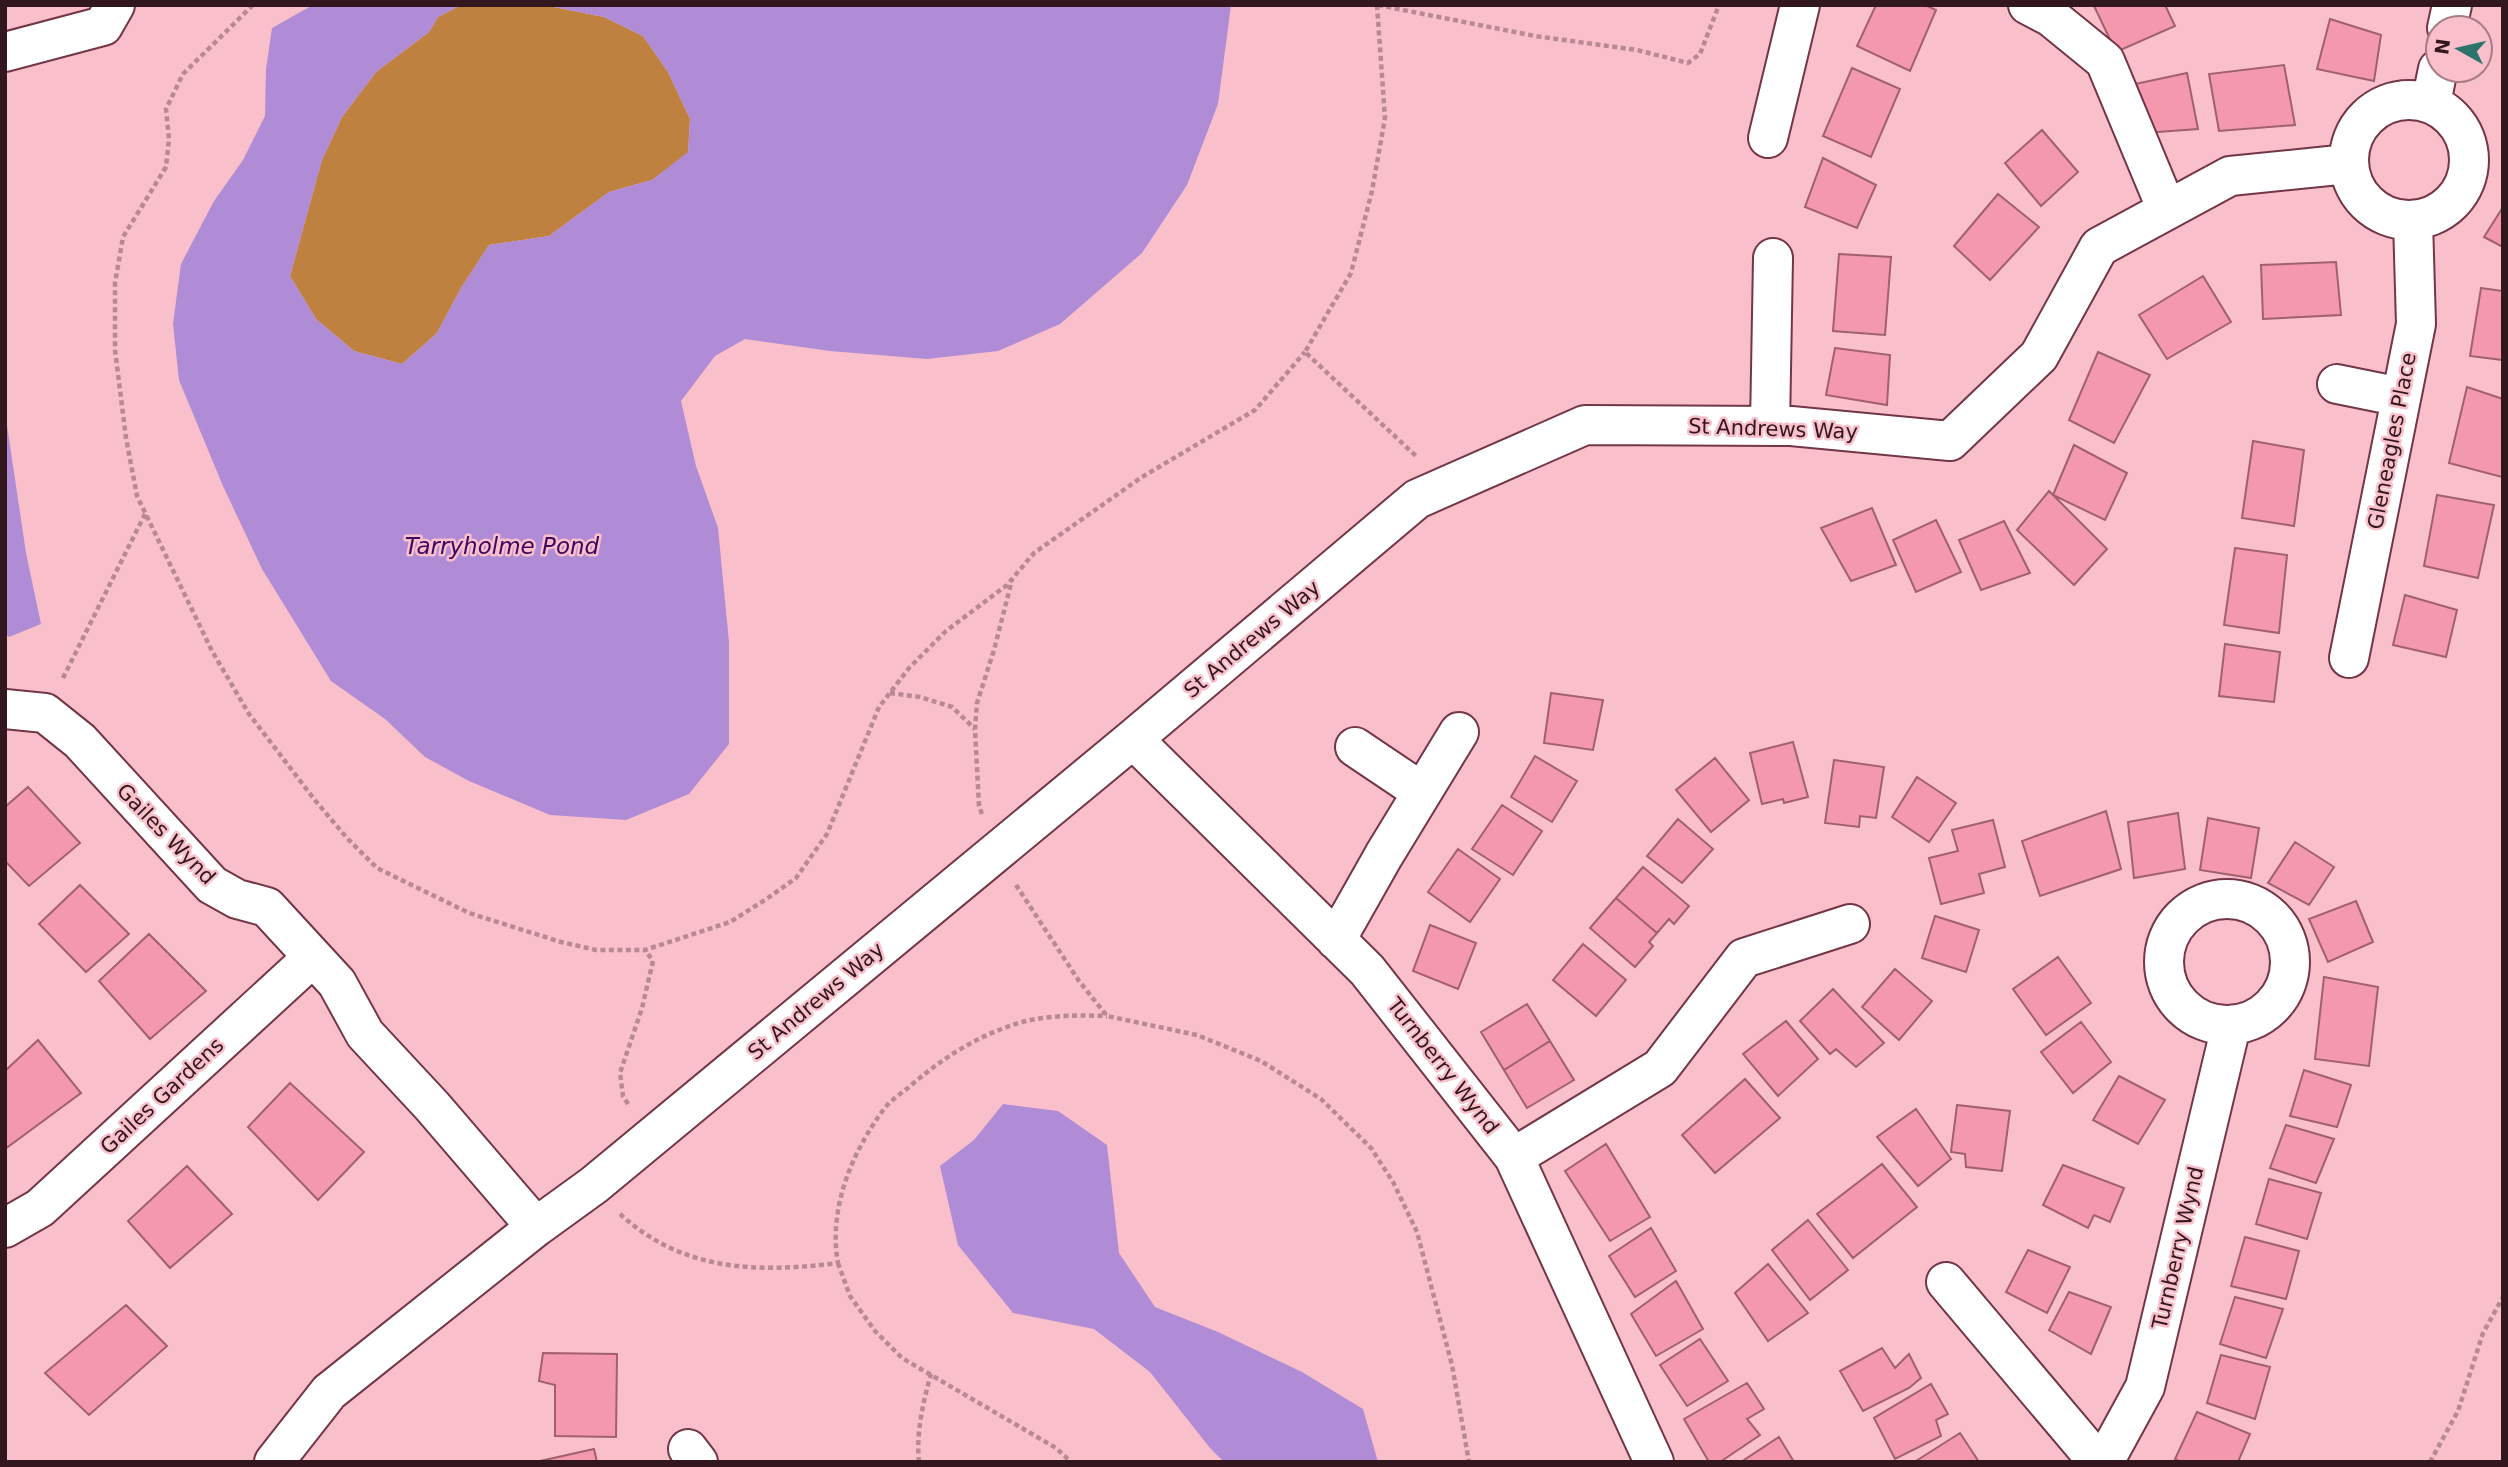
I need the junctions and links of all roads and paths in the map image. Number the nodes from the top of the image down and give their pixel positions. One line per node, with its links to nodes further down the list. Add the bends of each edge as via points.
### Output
1 (115, 5): 7 (street, via 103,26)
2 (253, 5): 19 (path, via 183,74 166,109 166,167 123,237 115,283 115,350 125,438 137,496)
3 (1377, 5): 4 (path, via 1688,63 1700,54); 14 (path, via 1385,118 1372,191 1351,273)
4 (1719, 5)
5 (1800, 5): 9 (street)
6 (2028, 5): 11 (street, via 2051,17 2105,61)
7 (5, 52)
8 (2434, 86): 10 (street, via 2410,99 2382,106 2364,119 2350,143); 12 (street, via 2463,131 2470,165 2464,186 2452,203 2433,216)
9 (1768, 138)
10 (2348, 164): 11 (street, St Andrews Way, via 2230,176); 12 (street, via 2357,193 2371,209 2390,219)
11 (2167, 210): 17 (street, St Andrews Way, via 2099,247 2039,356 1951,440)
12 (2413, 221): 16 (street, Gleneagles Place, via 2416,324)
13 (1773, 258): 17 (street)
14 (1305, 352): 18 (path); 20 (path, via 1255,410 1083,517 1034,553)
15 (2337, 384): 16 (street)
16 (2400, 397): 21 (street, Gleneagles Place)
17 (1770, 426): 18 (street, St Andrews Way, via 1585,425)
18 (1447, 486): 27 (street, St Andrews Way, via 1417,499)
19 (146, 513): 24 (path); 33 (path, via 212,651 249,714 346,838 377,868 469,913 537,935 596,950)
20 (1012, 579): 22 (path, via 946,631); 25 (path, via 977,703)
21 (2348, 658)
22 (890, 693): 25 (path, via 952,707); 33 (path, via 879,707 827,834 796,878 730,922)
23 (5, 709): 24 (street)
24 (45, 713): 34 (street, Gailes Wynd, via 79,741 212,885 237,899 267,907)
25 (975, 729): 30 (path, via 979,806)
26 (1460, 732): 29 (street)
27 (1133, 738): 30 (street, St Andrews Way); 32 (street, Turnberry Wynd)
28 (1355, 747): 29 (street)
29 (1422, 792): 32 (street)
30 (998, 850): 35 (path, via 1026,902); 37 (street, St Andrews Way)
31 (1850, 924): 38 (street, via 1744,958 1660,1068)
32 (1336, 940): 38 (street, Turnberry Wynd, via 1367,970)
33 (645, 950): 37 (path, via 653,961 651,972 620,1073 623,1096)
34 (313, 957): 40 (street, Gailes Wynd, via 337,983 365,1034); 41 (street, Gailes Gardens, via 40,1208)
35 (1107, 1016): 42 (path, via 1024,1021 987,1035 962,1046 886,1107 845,1180 836,1218); 49 (path, via 1197,1035 1261,1061 1321,1099 1371,1148 1417,1232 1452,1365)
36 (2231, 1026): 52 (street, Turnberry Wynd, via 2145,1387)
37 (653, 1136): 39 (street, St Andrews Way)
38 (1514, 1157): 50 (street, Turnberry Wynd)
39 (594, 1185): 40 (street, St Andrews Way); 42 (path, via 629,1223 688,1256 756,1269)
40 (536, 1227): 46 (street, St Andrews Way, via 329,1392)
41 (5, 1228)
42 (838, 1263): 45 (path, via 850,1296 875,1331 902,1358)
43 (1946, 1282): 51 (street)
44 (2503, 1297): 53 (path, via 2483,1333 2458,1410)
45 (931, 1374): 47 (path, via 923,1402); 48 (path)
46 (274, 1462)
47 (919, 1462)
48 (1072, 1462)
49 (1469, 1462)
50 (1654, 1462)
51 (2098, 1462)
52 (2104, 1462)
53 (2430, 1462)

